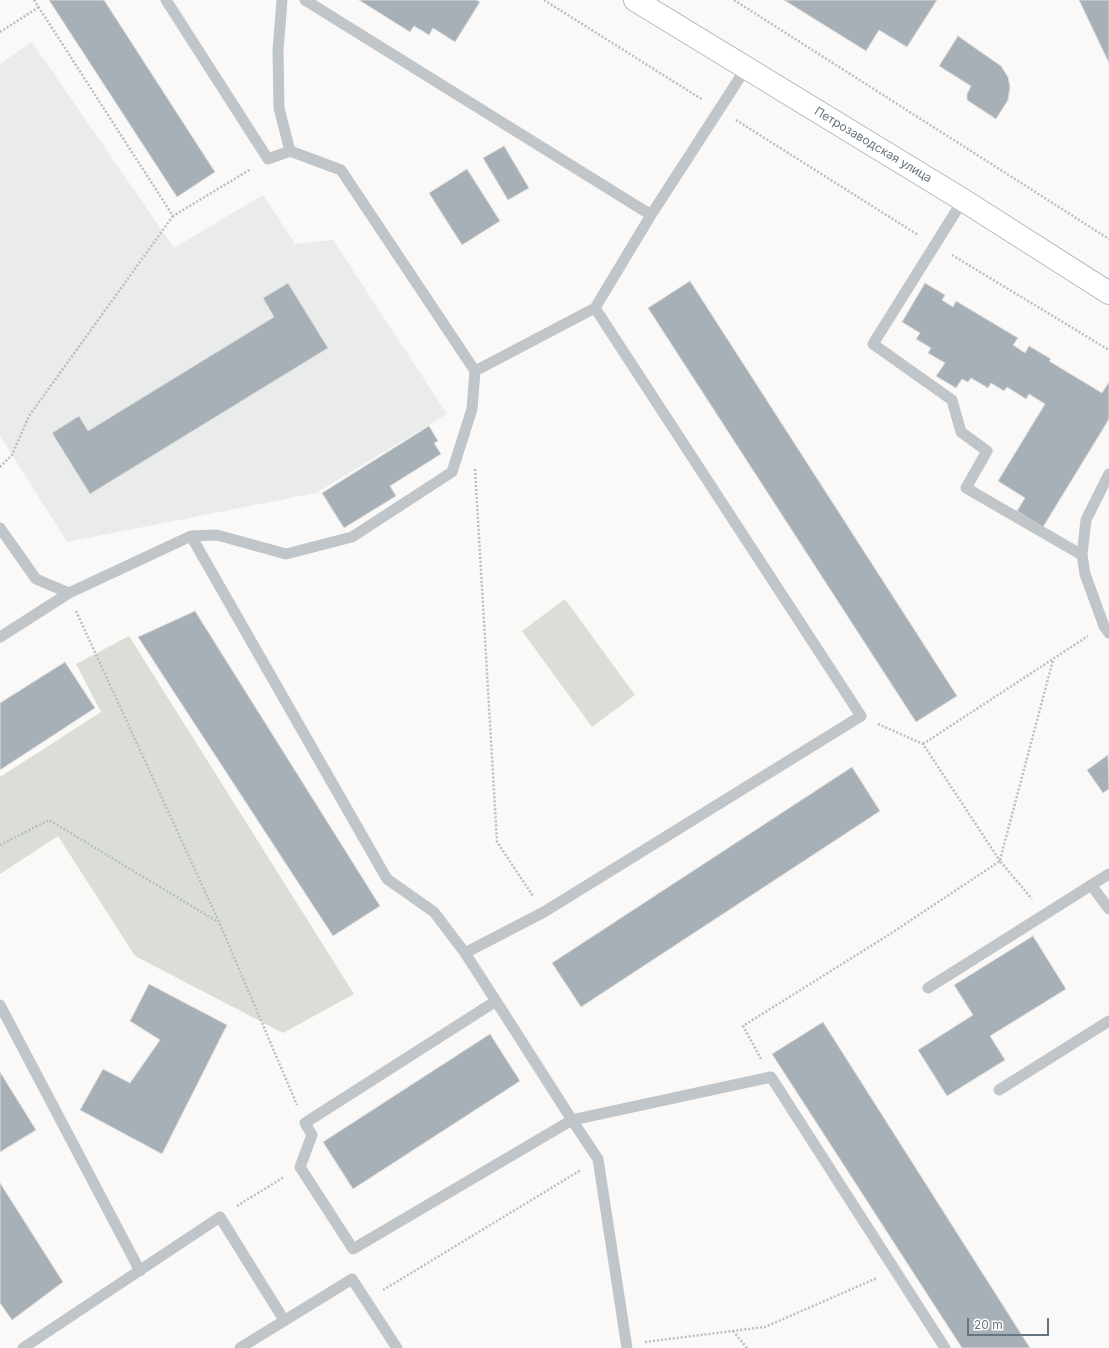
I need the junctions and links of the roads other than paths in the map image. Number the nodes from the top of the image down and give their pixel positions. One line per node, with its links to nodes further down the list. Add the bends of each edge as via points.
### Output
1 (166, 0): 6 (lane, via 268,159)
2 (282, 0): 6 (lane, via 278,51 279,108)
3 (305, 0): 8 (lane)
4 (635, 0): 5 (main road, Петрозаводская улица)
5 (746, 68): 7 (main road, Петрозаводская улица); 8 (lane)
6 (290, 151): 11 (lane, via 341,170)
7 (963, 200): 9 (main road, Петрозаводская улица); 15 (lane, via 873,344 952,400 961,432 987,451 966,488)
8 (651, 215): 10 (lane)
9 (1109, 293)
10 (595, 308): 11 (lane); 22 (lane, via 861,716 544,912)
11 (475, 371): 14 (lane, via 472,409 452,472 352,537 286,554 217,535)
12 (1109, 474): 15 (lane, via 1086,520)
13 (0, 528): 16 (lane, via 36,579)
14 (191, 536): 16 (lane); 22 (lane, via 387,879 434,912)
15 (1082, 555): 17 (lane, via 1085,574)
16 (68, 593): 18 (lane)
17 (1107, 629)
18 (0, 638)
19 (1109, 874): 20 (lane)
20 (1091, 885): 21 (lane); 23 (lane)
21 (1109, 909)
22 (464, 953): 24 (lane)
23 (928, 988)
24 (496, 1001): 28 (lane); 28 (lane, via 306,1123 312,1135 300,1167 353,1249)
25 (0, 1005): 29 (lane)
26 (1109, 1021): 27 (lane)
27 (999, 1090)
28 (572, 1120): 31 (lane, via 598,1159); 35 (lane, via 771,1077)
29 (140, 1270): 30 (lane, via 220,1217); 32 (lane)
30 (284, 1320): 33 (lane); 34 (lane, via 352,1279)
31 (627, 1346)
32 (23, 1348)
33 (240, 1348)
34 (397, 1348)
35 (945, 1348)

